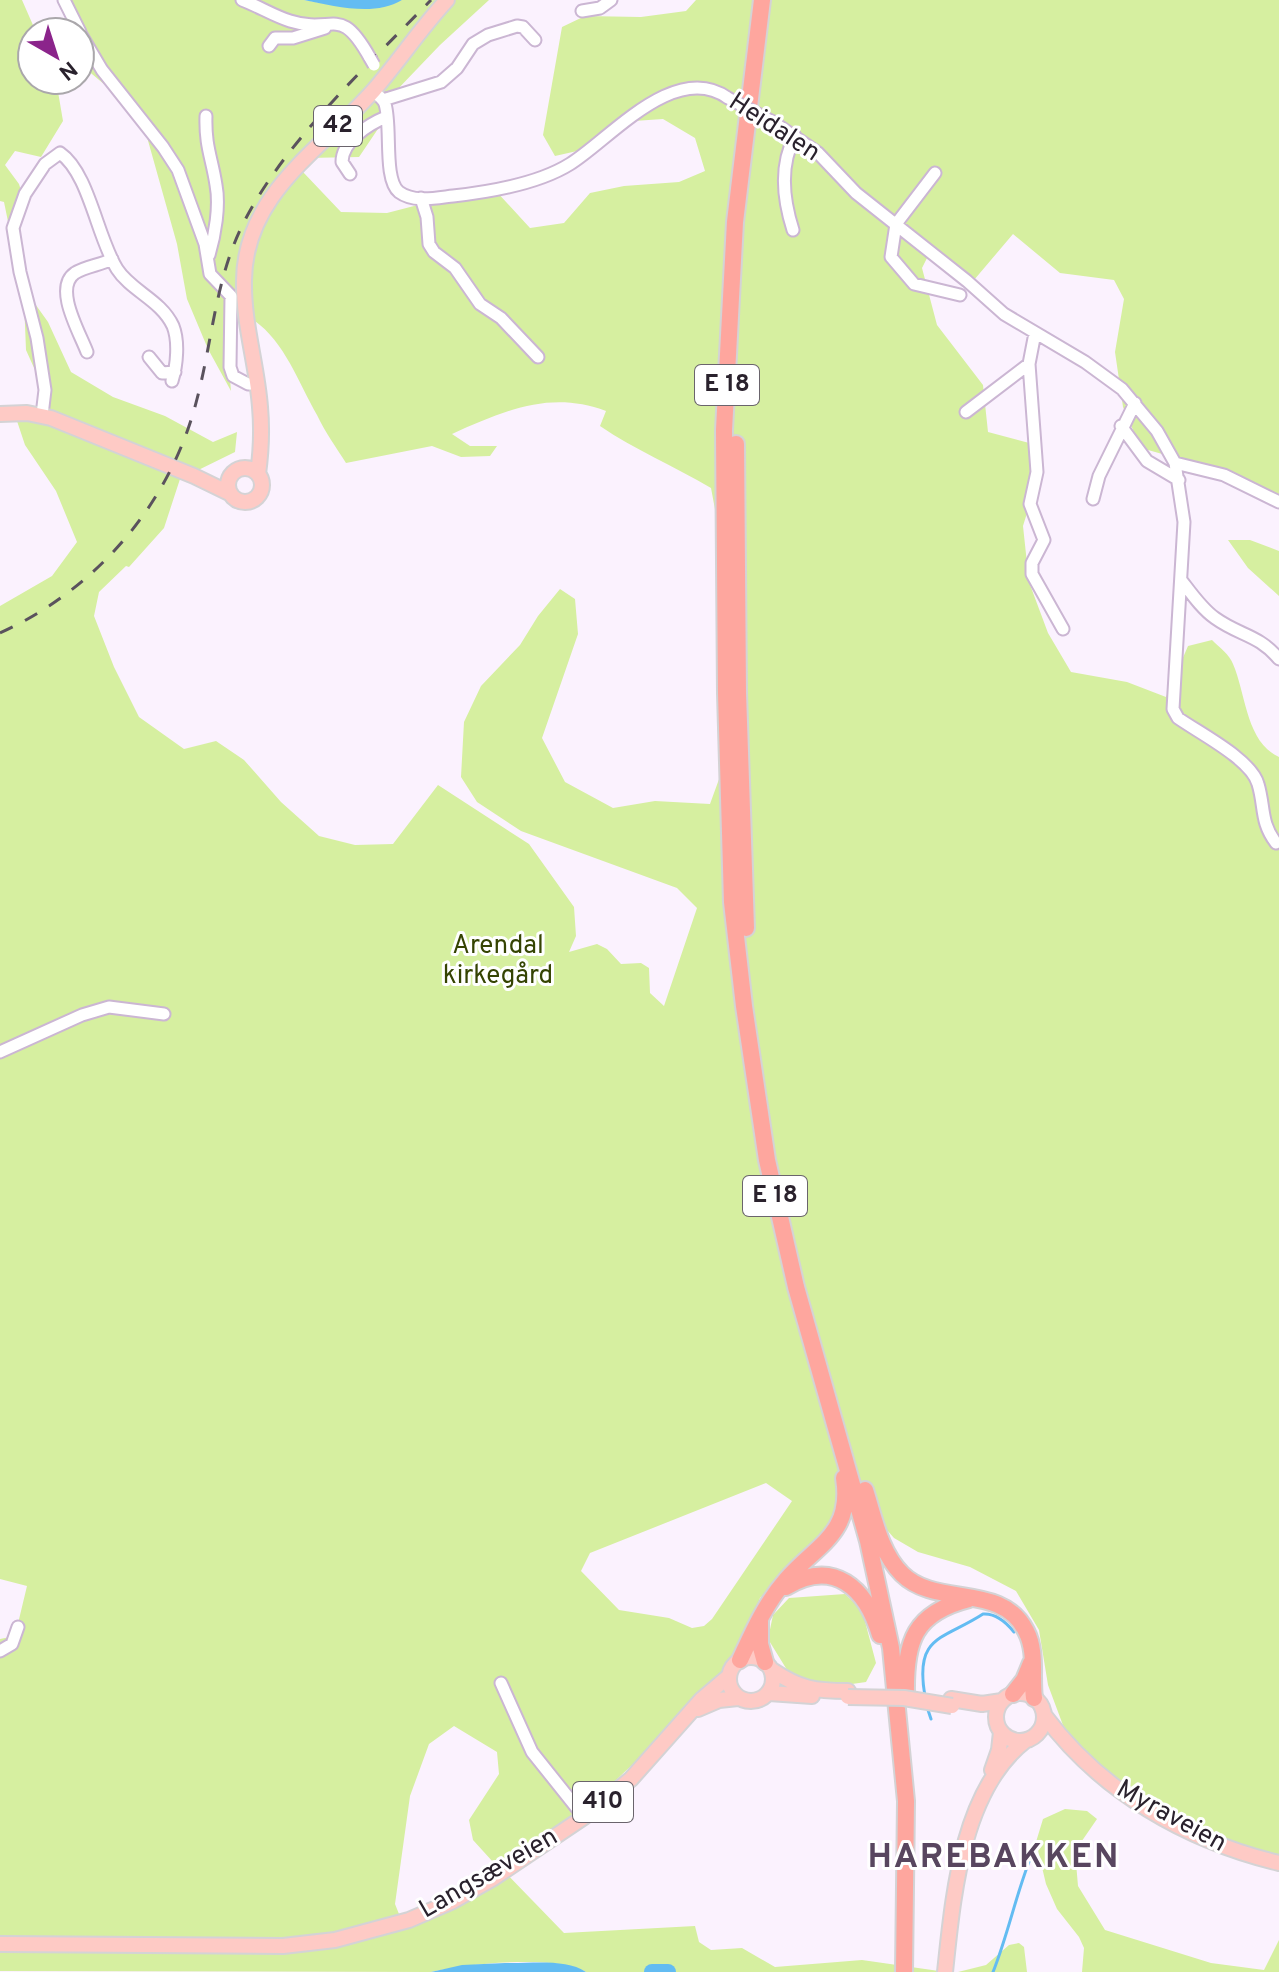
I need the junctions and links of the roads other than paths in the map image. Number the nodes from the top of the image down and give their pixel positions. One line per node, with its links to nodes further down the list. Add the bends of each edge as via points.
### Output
1 (242, 0): 7 (street, via 291,21)
2 (447, 0): 11 (main road, 42)
3 (611, 0): 6 (street)
4 (762, 0): 50 (highway, E 18, via 735,222 724,430 732,902 767,1160)
5 (770, 0): 51 (highway, E 18, via 736,376 744,903 755,1021 777,1158 805,1284)
6 (582, 11)
7 (337, 24): 9 (street, via 275,38); 11 (street, via 351,29)
8 (535, 40): 12 (street, via 517,26 488,35 473,44 441,82)
9 (269, 46)
10 (96, 60): 22 (street, via 178,170)
11 (384, 77): 12 (main road, 42)
12 (378, 95): 14 (street); 29 (main road, 42, via 295,168 258,218 244,278)
13 (206, 116): 22 (street, via 206,148 217,191)
14 (386, 117): 17 (street, via 346,146 342,162); 18 (street, via 391,181 401,193)
15 (795, 136): 18 (street, Heidalen, bridge, via 708,90 673,93 641,109 555,172 488,191); 19 (street, Heidalen); 20 (street, via 784,166)
16 (935, 173): 19 (street)
17 (350, 174)
18 (421, 198): 27 (street, via 434,252)
19 (896, 224): 23 (street, via 891,257 908,279 922,288); 24 (street, Heidalen, via 1004,314)
20 (793, 230)
21 (112, 259): 25 (street, via 75,274 67,285); 26 (street, via 175,331 173,376 162,373); 33 (street, via 80,179 67,158 58,154 25,194 13,228 37,338 45,390)
22 (208, 259): 29 (street, via 210,274 231,296 233,376)
23 (960, 295)
24 (1035, 333): 28 (street); 30 (street, Heidalen, via 1104,375)
25 (87, 352)
26 (149, 357)
27 (538, 357)
28 (1029, 364): 31 (street); 45 (street, via 1037,472 1030,504 1044,540 1032,574)
29 (258, 384): 35 (main road, 42)
30 (1135, 403): 34 (street); 36 (street, Heidalen)
31 (966, 412)
32 (0, 414): 33 (main road)
33 (42, 415): 39 (main road)
34 (1121, 426): 40 (street, via 1147,461); 42 (street)
35 (259, 435): 37 (main road); 38 (main road, 42)
36 (1175, 463): 40 (street, Heidalen); 43 (street, via 1224,475)
37 (235, 471): 38 (main road, via 248,468); 39 (main road); 41 (main road, via 228,483)
38 (258, 474): 41 (main road, 42, via 262,486 256,497 242,501)
39 (194, 476): 41 (main road)
40 (1179, 480): 44 (street, Heidalen, via 1184,522)
41 (231, 494)
42 (1093, 499)
43 (1279, 502)
44 (1181, 580): 46 (street, via 1211,616 1257,638); 47 (street, Heidalen, via 1173,709 1256,778 1263,819)
45 (1063, 629)
46 (1279, 659)
47 (1276, 843)
48 (164, 1014): 49 (street, via 109,1007)
49 (0, 1052)
50 (830, 1406): 52 (highway, E 18, via 845,1488 842,1514 826,1544); 70 (highway, E 18, via 878,1583)
51 (861, 1476): 53 (highway, E 18, via 885,1550 901,1573 921,1587); 70 (highway, E 18, via 885,1580)
52 (778, 1592): 54 (highway, E 18); 70 (highway, E 18, via 822,1575 843,1580 860,1594 875,1619)
53 (972, 1598): 57 (highway, E 18, via 1014,1614 1027,1631); 70 (highway, E 18, via 939,1609 913,1635 905,1666)
54 (760, 1618): 58 (highway, E 18); 59 (highway, via 760,1644)
55 (18, 1627): 56 (street, via 12,1644)
56 (0, 1651)
57 (1032, 1658): 65 (highway, via 1024,1680); 66 (highway, E 18)
58 (740, 1660): 59 (main road, 410, via 753,1657); 60 (main road, 410)
59 (768, 1666): 62 (main road, via 774,1682); 63 (main road, 410, via 805,1688)
60 (729, 1676): 64 (main road); 68 (main road, Langsæveien / 410)
61 (501, 1683): 74 (street, via 532,1752)
62 (769, 1693): 63 (main road, 410); 64 (main road, 410, via 754,1702)
63 (848, 1694): 67 (main road, 410, bridge)
64 (738, 1698): 68 (main road, Langsæveien / 410)
65 (1008, 1698): 66 (main road, 410); 67 (main road, 410); 71 (main road, via 997,1712)
66 (1034, 1698): 69 (main road)
67 (951, 1703): 71 (main road, 410, via 983,1714)
68 (694, 1711): 74 (main road, Langsæveien / 410, via 631,1779)
69 (1044, 1715): 72 (main road, via 1042,1727); 73 (main road, Myraveien)
70 (903, 1718): 78 (highway, E 18, via 913,1801)
71 (999, 1727): 72 (main road, 410, via 1010,1739); 76 (main road, via 995,1764 957,1851)
72 (1029, 1739): 73 (main road, Myraveien, via 1051,1739); 76 (main road, via 997,1771 973,1821)
73 (1075, 1751): 75 (main road, Myraveien, via 1109,1784 1182,1829 1239,1854)
74 (584, 1817): 77 (main road, Langsæveien / 410, via 453,1901 370,1933 250,1948)
75 (1279, 1863)
76 (948, 1925): 81 (main road)
77 (0, 1944)
78 (908, 1948): 79 (highway, E 18); 80 (highway, E 18)
79 (904, 1972)
80 (911, 1972)
81 (943, 1972)

